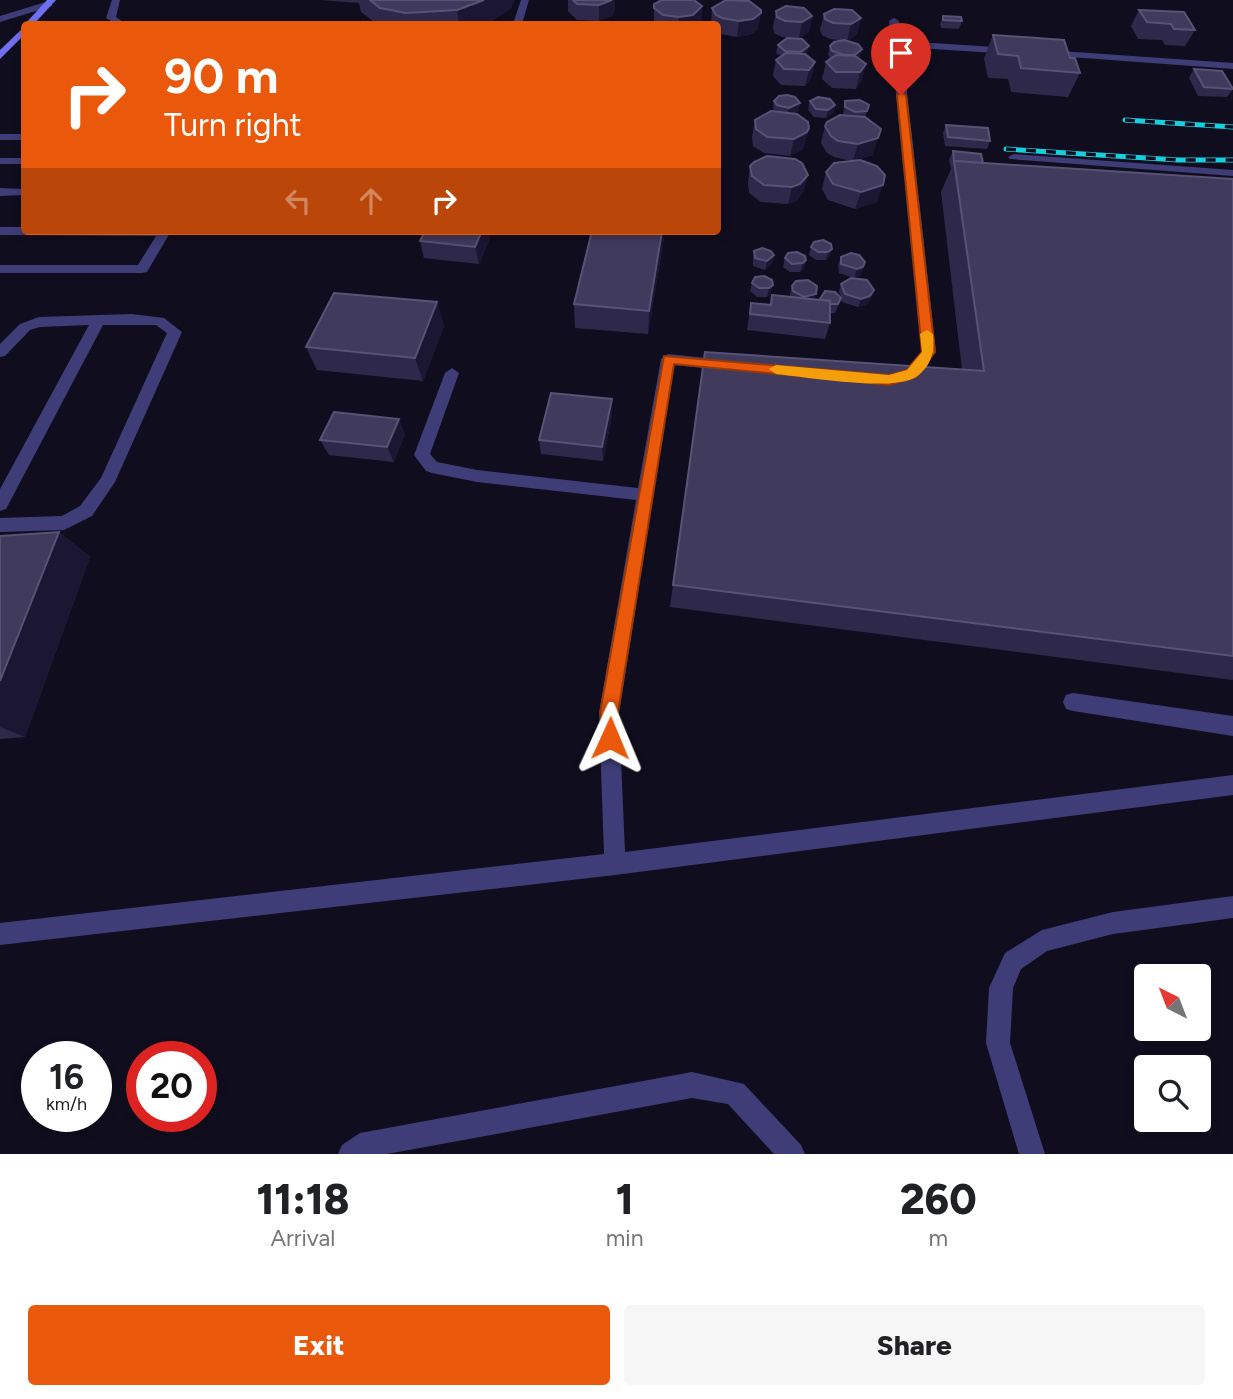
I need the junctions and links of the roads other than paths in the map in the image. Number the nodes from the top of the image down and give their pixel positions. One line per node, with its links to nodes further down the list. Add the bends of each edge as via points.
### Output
1 (116, 0): 6 (lane, via 111,18)
2 (525, 0): 7 (lane)
3 (51, 2): 4 (lane); 5 (street)
4 (0, 19)
5 (32, 21)
6 (116, 21)
7 (518, 21)
8 (894, 21): 10 (lane)
9 (21, 33): 13 (street)
10 (896, 44): 11 (lane); 31 (lane, via 929,352 911,373)
11 (1017, 51)
12 (1030, 52): 14 (lane)
13 (0, 56)
14 (1233, 66)
15 (0, 137): 16 (lane)
16 (21, 137)
17 (1014, 157): 20 (lane)
18 (0, 161): 19 (lane)
19 (21, 161)
20 (1233, 173)
21 (0, 192): 22 (lane)
22 (21, 192)
23 (0, 231): 24 (lane)
24 (21, 231)
25 (163, 235): 26 (lane, via 142,269)
26 (0, 269)
27 (99, 320): 28 (lane, via 39,322 25,327); 33 (lane); 34 (lane, via 159,321 175,332 107,482 86,511 64,523)
28 (0, 352)
29 (737, 366): 32 (lane, via 668,359)
30 (452, 373): 32 (lane, via 422,455 432,467)
31 (889, 380)
32 (646, 495): 38 (lane, via 609,713)
33 (0, 504)
34 (0, 525)
35 (1073, 702): 36 (lane)
36 (1233, 726)
37 (1233, 785): 38 (lane)
38 (615, 864): 40 (lane)
39 (1233, 907): 43 (lane, via 1113,923 1042,941 1013,961 1001,988 998,1043)
40 (0, 934)
41 (351, 1154): 42 (lane, via 360,1146 692,1085 734,1093)
42 (792, 1154)
43 (1032, 1154)

